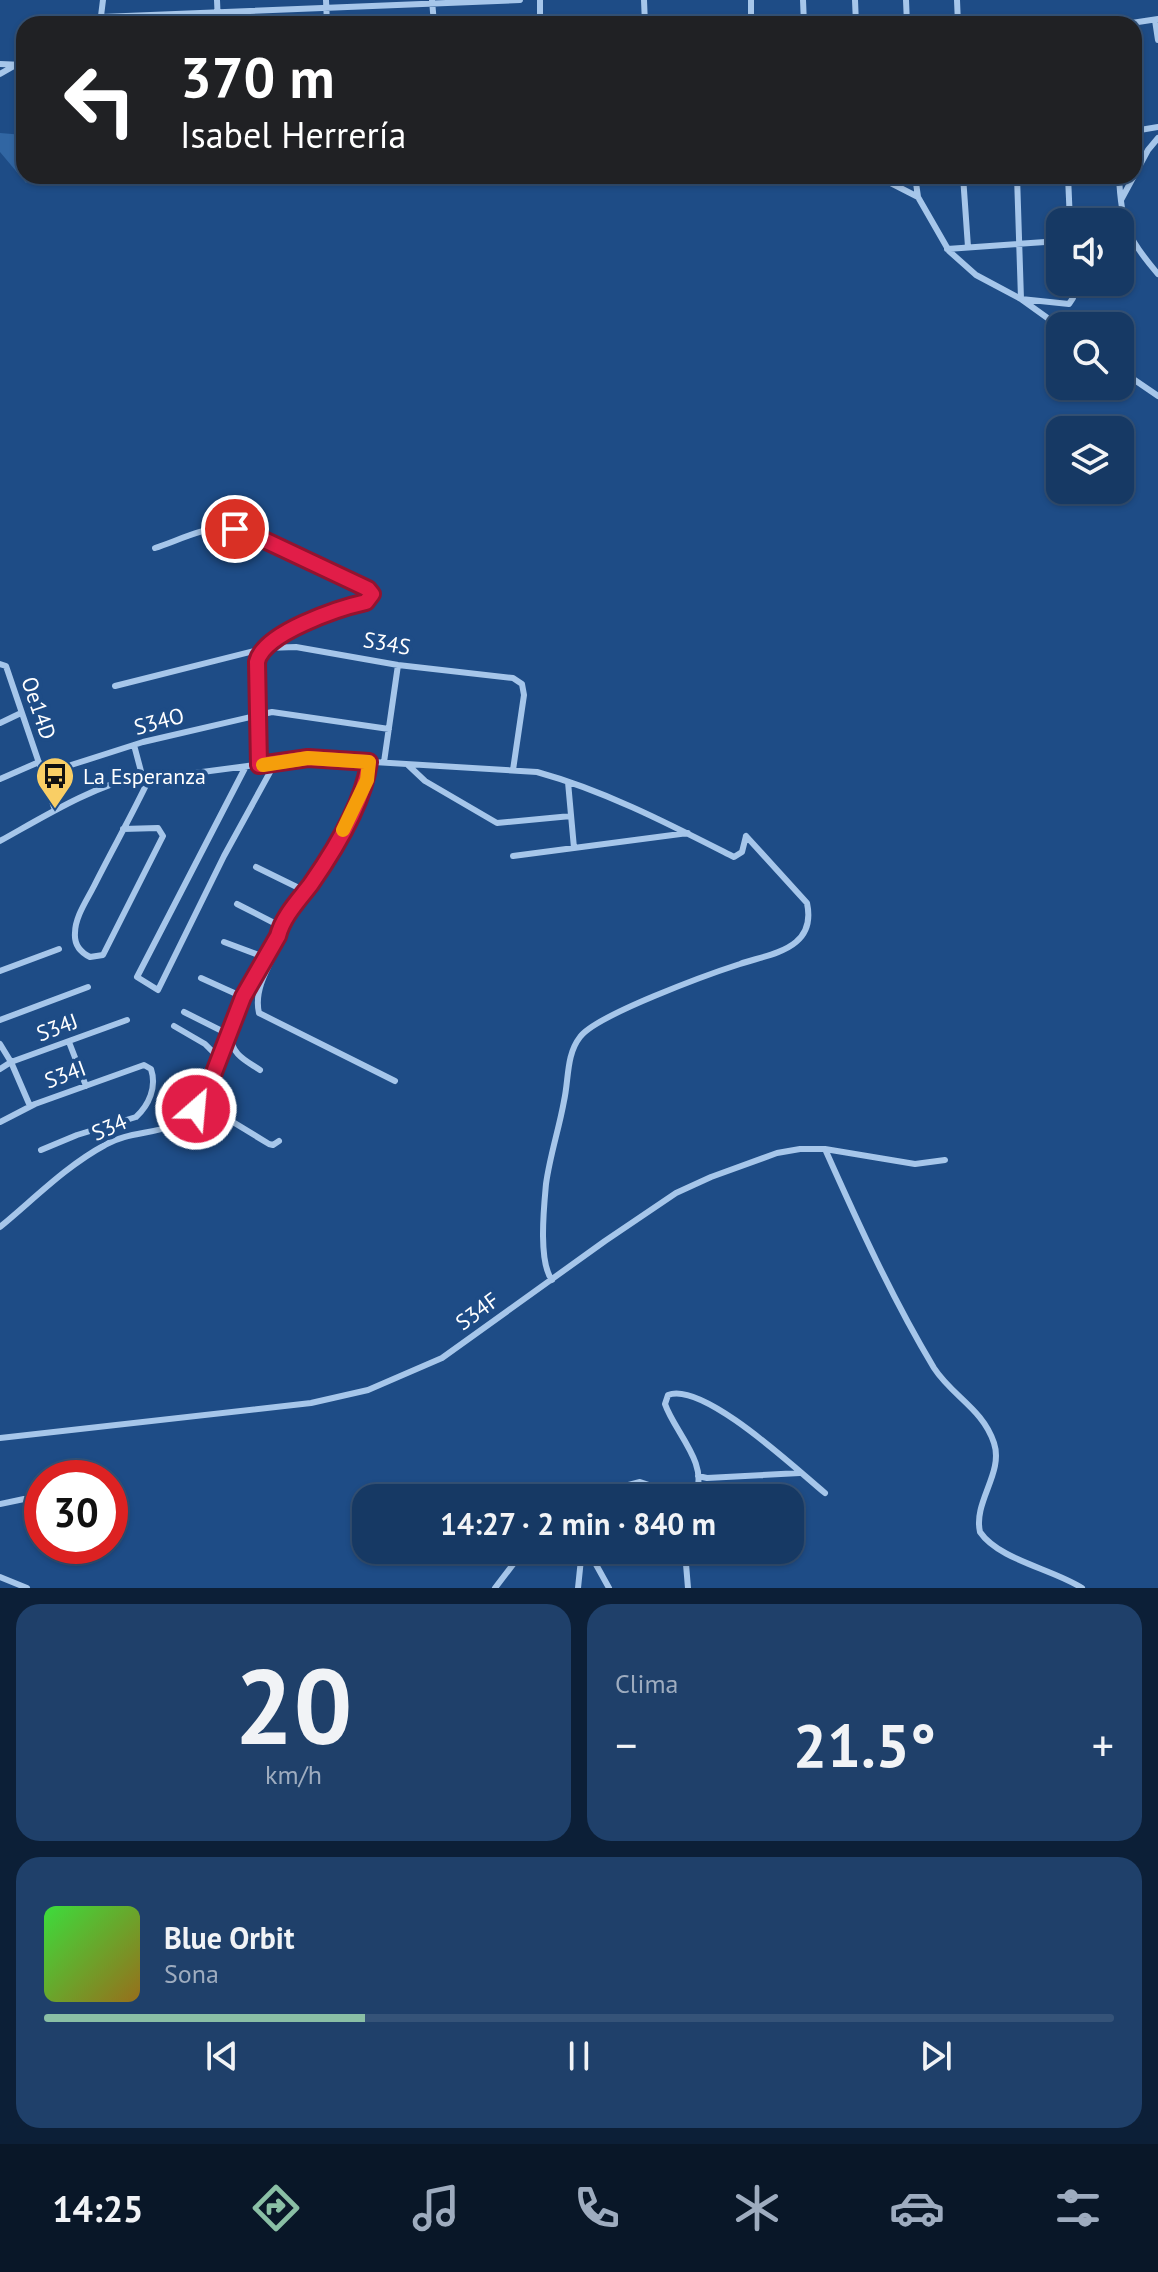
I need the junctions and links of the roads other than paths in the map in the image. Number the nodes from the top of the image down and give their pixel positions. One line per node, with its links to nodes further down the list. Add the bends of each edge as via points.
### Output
1 (217, 0): 6 (street)
2 (326, 0): 5 (street)
3 (520, 0): 4 (street)
4 (432, 1): 5 (street)
5 (326, 10): 6 (street); 8 (street)
6 (218, 13): 7 (street)
7 (174, 16)
8 (326, 16)
9 (1157, 20): 10 (street)
10 (1158, 40)
11 (1158, 138): 12 (street)
12 (1142, 164)
13 (893, 184): 20 (street)
14 (916, 184): 20 (street)
15 (964, 184): 25 (street)
16 (1017, 184): 24 (street)
17 (1068, 184): 22 (street)
18 (1119, 184): 21 (street)
19 (1130, 184): 21 (street)
20 (918, 197): 26 (street)
21 (1120, 200): 27 (street, via 1123,222)
22 (1069, 208)
23 (1046, 243): 24 (street)
24 (1019, 246): 25 (street); 29 (street)
25 (968, 247): 26 (street)
26 (947, 249): 29 (street, via 976,275)
27 (1158, 274)
28 (1073, 296): 29 (street, via 1069,304)
29 (1021, 299): 30 (street)
30 (1046, 317)
31 (1134, 380): 32 (street)
32 (1158, 396)
33 (155, 548): 34 (street, via 214,529 235,529 372,594 366,602 331,610)
34 (266, 648): 36 (street, S34S, via 320,650); 37 (street, S34S); 39 (street, via 257,662)
35 (1, 664): 38 (street, Oe14D)
36 (398, 665): 41 (street); 51 (street, S34S, via 513,678 522,684)
37 (115, 686)
38 (21, 713): 40 (street); 43 (street, Oe14D)
39 (257, 715): 41 (street, S34O, via 272,712); 42 (street, S34O); 48 (street)
40 (0, 723)
41 (389, 729): 45 (street)
42 (134, 745): 47 (street, S34O); 52 (street)
43 (39, 762): 53 (street); 55 (street, Oe14D)
44 (369, 762): 45 (street); 46 (street, via 308,758); 63 (street, S34, via 367,780 342,832)
45 (384, 762): 49 (street)
46 (275, 763): 48 (street); 50 (street, via 158,990 137,977)
47 (71, 765)
48 (259, 765): 50 (street)
49 (408, 765): 51 (street); 56 (street, via 425,781 497,823)
50 (245, 768): 52 (street)
51 (513, 770): 54 (street)
52 (145, 777): 55 (street, via 111,784); 57 (street)
53 (0, 779)
54 (568, 782): 56 (street); 58 (street)
55 (55, 810): 59 (street)
56 (571, 816): 60 (street)
57 (123, 829): 57 (street, via 76,926 78,948 90,957 103,955 163,836 158,828)
58 (688, 833): 60 (street); 95 (street, via 734,857 742,852 746,836 807,903 808,923 789,947 633,1006 579,1037 569,1062 546,1184 545,1268)
59 (0, 841)
60 (574, 848): 61 (street)
61 (513, 856)
62 (256, 867): 63 (street)
63 (305, 891): 65 (street, S34)
64 (237, 904): 65 (street)
65 (280, 926): 66 (street, S34)
66 (278, 936): 69 (street, S34); 85 (street, via 281,941 263,980 259,1013)
67 (224, 942): 69 (street)
68 (59, 949): 70 (street)
69 (264, 957): 73 (street, S34)
70 (0, 971)
71 (201, 978): 73 (street)
72 (88, 987): 75 (street)
73 (243, 997): 78 (street, S34)
74 (184, 1012): 78 (street)
75 (0, 1020)
76 (127, 1020): 79 (street, S34J)
77 (174, 1026): 81 (street)
78 (230, 1035): 81 (street, S34); 84 (street, via 231,1048)
79 (69, 1042): 82 (street, S34J); 86 (street)
80 (0, 1044): 82 (street)
81 (220, 1059): 87 (street, S34)
82 (11, 1062): 83 (street, S34J); 88 (street)
83 (0, 1069)
84 (260, 1070)
85 (395, 1081)
86 (86, 1086): 88 (street, S34I); 92 (street, S34I, via 144,1065 153,1071 153,1089 136,1117)
87 (200, 1102): 90 (street, via 271,1145); 94 (street, S34, via 171,1127 135,1133 98,1149)
88 (30, 1106): 89 (street, S34I)
89 (0, 1122)
90 (279, 1141)
91 (825, 1149): 93 (street, S34F, via 915,1164); 95 (street, S34F, via 777,1153 676,1193); 113 (street, via 922,1347 942,1379 989,1430 996,1459 980,1532 1000,1550)
92 (41, 1150)
93 (945, 1160)
94 (0, 1227)
95 (552, 1280): 96 (street, S34F, via 442,1358 355,1394)
96 (0, 1438)
97 (800, 1473): 98 (street); 98 (street, via 718,1408 695,1395 672,1393 666,1407); 100 (street)
98 (698, 1476): 99 (street)
99 (698, 1484)
100 (825, 1493)
101 (24, 1499): 102 (street)
102 (0, 1504)
103 (513, 1564): 109 (street)
104 (580, 1564): 110 (street)
105 (594, 1564): 111 (street)
106 (686, 1564): 112 (street)
107 (0, 1577): 108 (street)
108 (27, 1588)
109 (495, 1588)
110 (578, 1588)
111 (609, 1588)
112 (688, 1588)
113 (1082, 1588)

